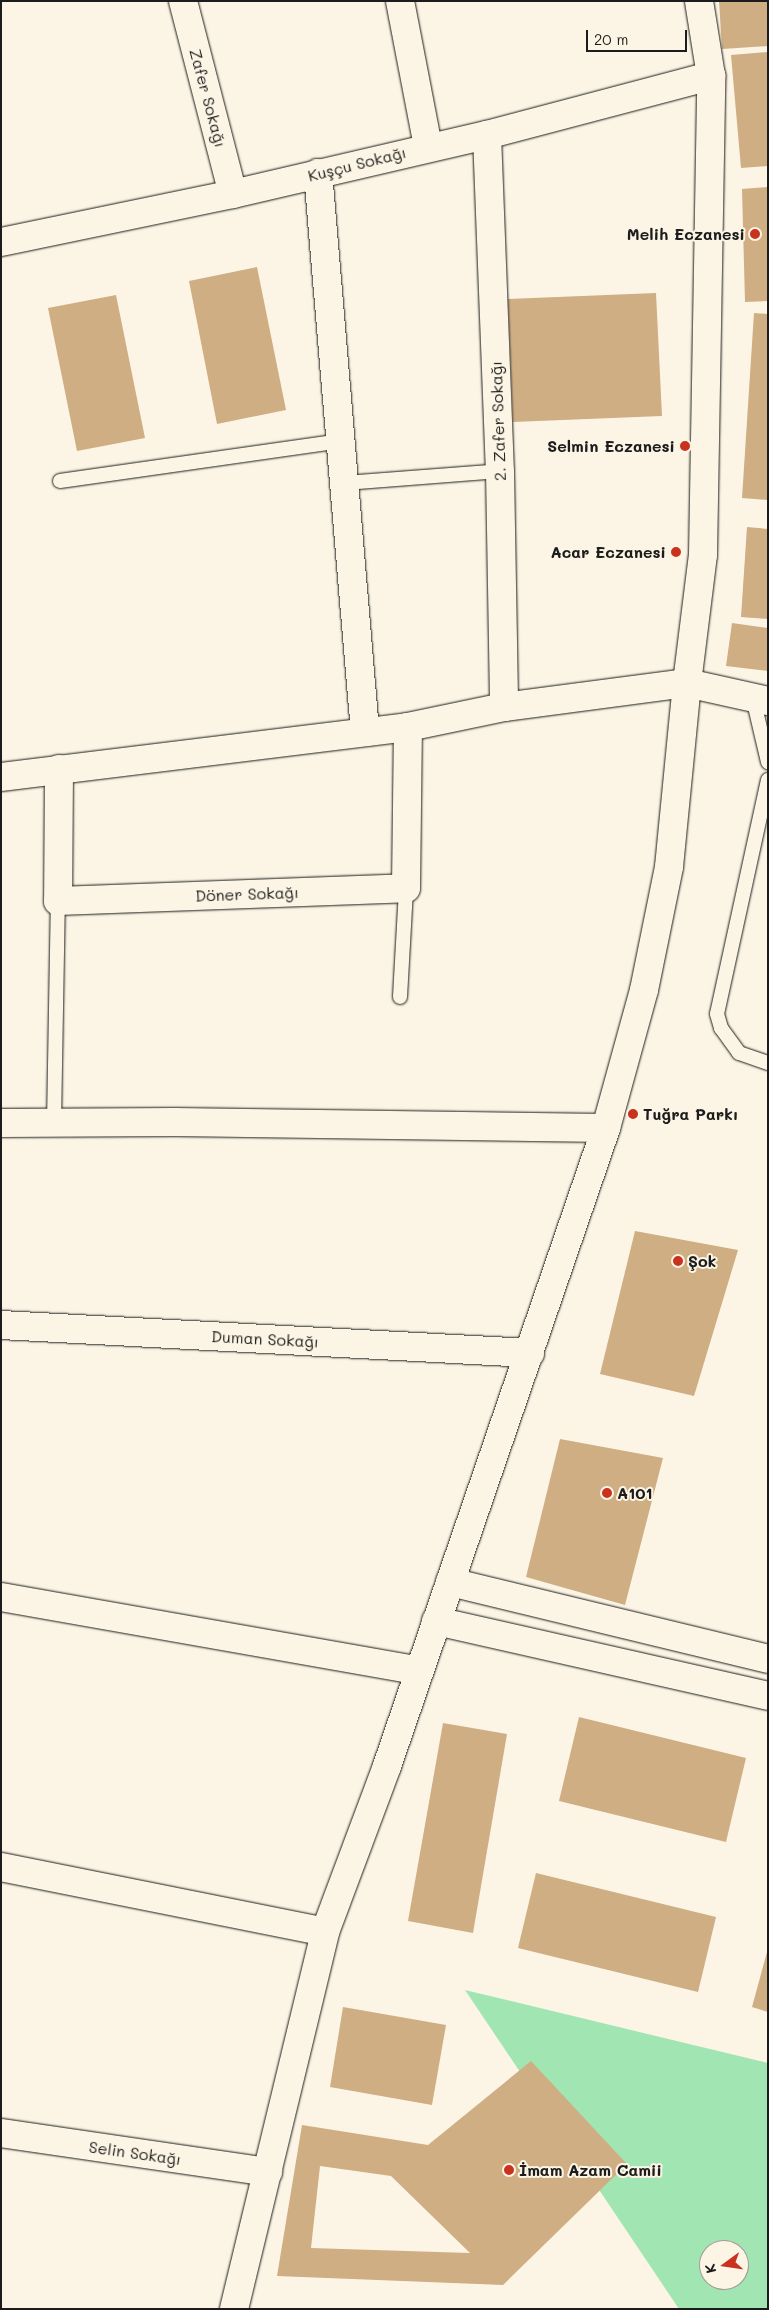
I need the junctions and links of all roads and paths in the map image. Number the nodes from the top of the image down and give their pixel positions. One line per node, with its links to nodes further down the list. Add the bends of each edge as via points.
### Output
1 (183, 1): 8 (street, Zafer Sokağı)
2 (400, 1): 6 (street)
3 (698, 1): 4 (street)
4 (711, 76): 5 (street, Kuşçu Sokağı); 14 (street, via 703,555)
5 (487, 135): 6 (street, Kuşçu Sokağı); 11 (street, 2. Zafer Sokağı)
6 (428, 147): 7 (street, Kuşçu Sokağı)
7 (318, 173): 8 (street, Kuşçu Sokağı); 10 (street)
8 (233, 194): 9 (street, Kuşçu Sokağı)
9 (1, 242)
10 (341, 441): 12 (lane); 13 (street)
11 (500, 471): 13 (lane); 16 (street, 2. Zafer Sokağı)
12 (60, 481)
13 (345, 483): 18 (street)
14 (687, 683): 15 (street); 16 (street); 29 (street, via 669,867 644,990)
15 (760, 699): 19 (lane)
16 (504, 706): 17 (street)
17 (408, 727): 18 (street); 23 (street)
18 (366, 732): 20 (street)
19 (768, 762)
20 (59, 769): 21 (street); 24 (street)
21 (1, 777)
22 (768, 780): 26 (lane, via 717,1014 728,1041 739,1053)
23 (406, 888): 24 (street, Döner Sokağı); 25 (lane)
24 (58, 901): 28 (lane)
25 (400, 997)
26 (768, 1063)
27 (1, 1123): 28 (street)
28 (54, 1123): 29 (street)
29 (606, 1128): 31 (street)
30 (1, 1325): 31 (street, Duman Sokağı)
31 (530, 1353): 32 (street)
32 (450, 1582): 34 (street); 35 (street)
33 (1, 1597): 36 (street)
34 (436, 1621): 36 (street); 37 (street)
35 (768, 1659)
36 (420, 1671): 39 (street)
37 (768, 1696)
38 (1, 1867): 39 (street)
39 (325, 1932): 41 (street)
40 (1, 2133): 41 (street, Selin Sokağı)
41 (268, 2172): 42 (street)
42 (234, 2309)

